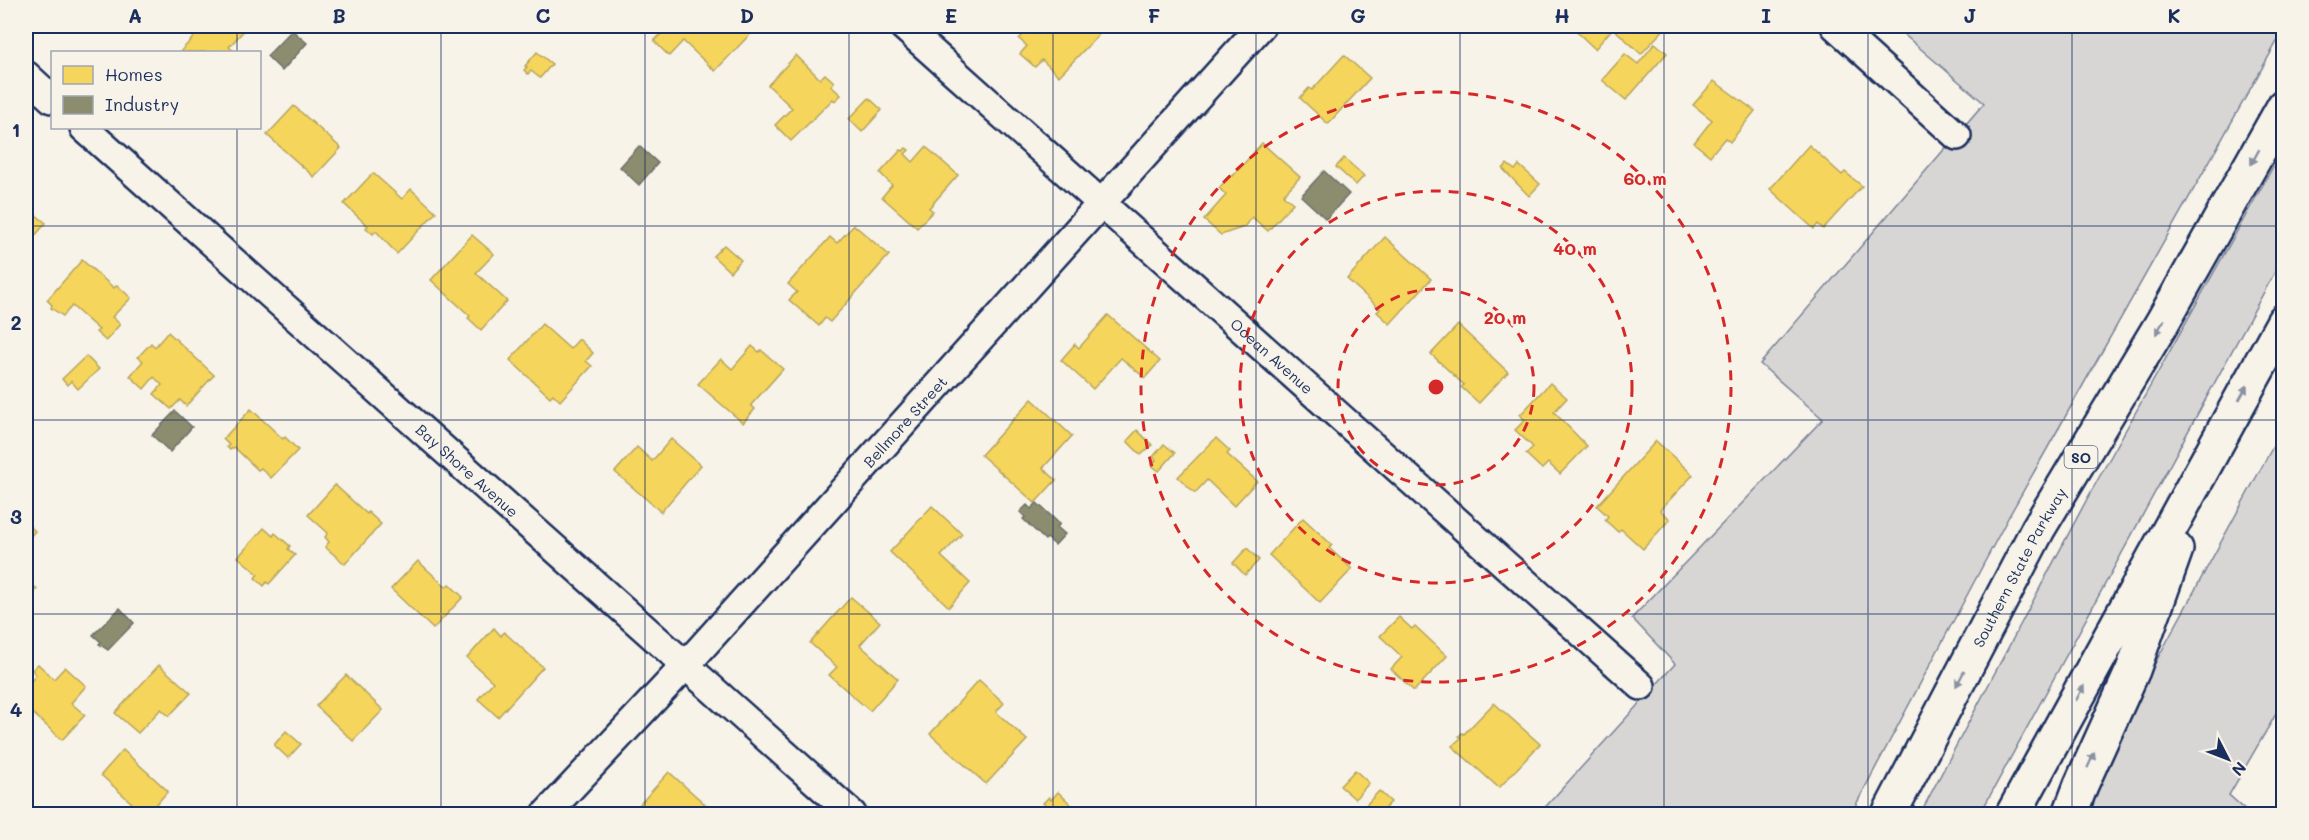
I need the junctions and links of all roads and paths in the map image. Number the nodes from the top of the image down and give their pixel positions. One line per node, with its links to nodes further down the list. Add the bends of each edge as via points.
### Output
1 (903, 26): 9 (street, Ocean Avenue)
2 (1261, 26): 9 (street, Bellmore Street)
3 (1835, 26): 8 (street)
4 (26, 75): 5 (street)
5 (51, 98)
6 (2283, 106): 17 (highway, Southern State Parkway / SO, one-way to 17, via 2162,323 2038,529)
7 (85, 129): 12 (street, Bay Shore Avenue)
8 (1958, 135)
9 (1102, 203): 12 (street, Bellmore Street); 13 (street, Ocean Avenue)
10 (2283, 321): 11 (highway, one-way to 10)
11 (2214, 444): 14 (highway, one-way to 11); 20 (highway, one-way to 11, via 2133,670)
12 (685, 666): 15 (street, Bellmore Street); 16 (street, Bay Shore Avenue)
13 (1641, 686)
14 (2043, 764): 18 (highway); 19 (highway)
15 (546, 814)
16 (852, 814)
17 (1889, 814)
18 (2013, 814)
19 (2020, 814)
20 (2070, 814)

